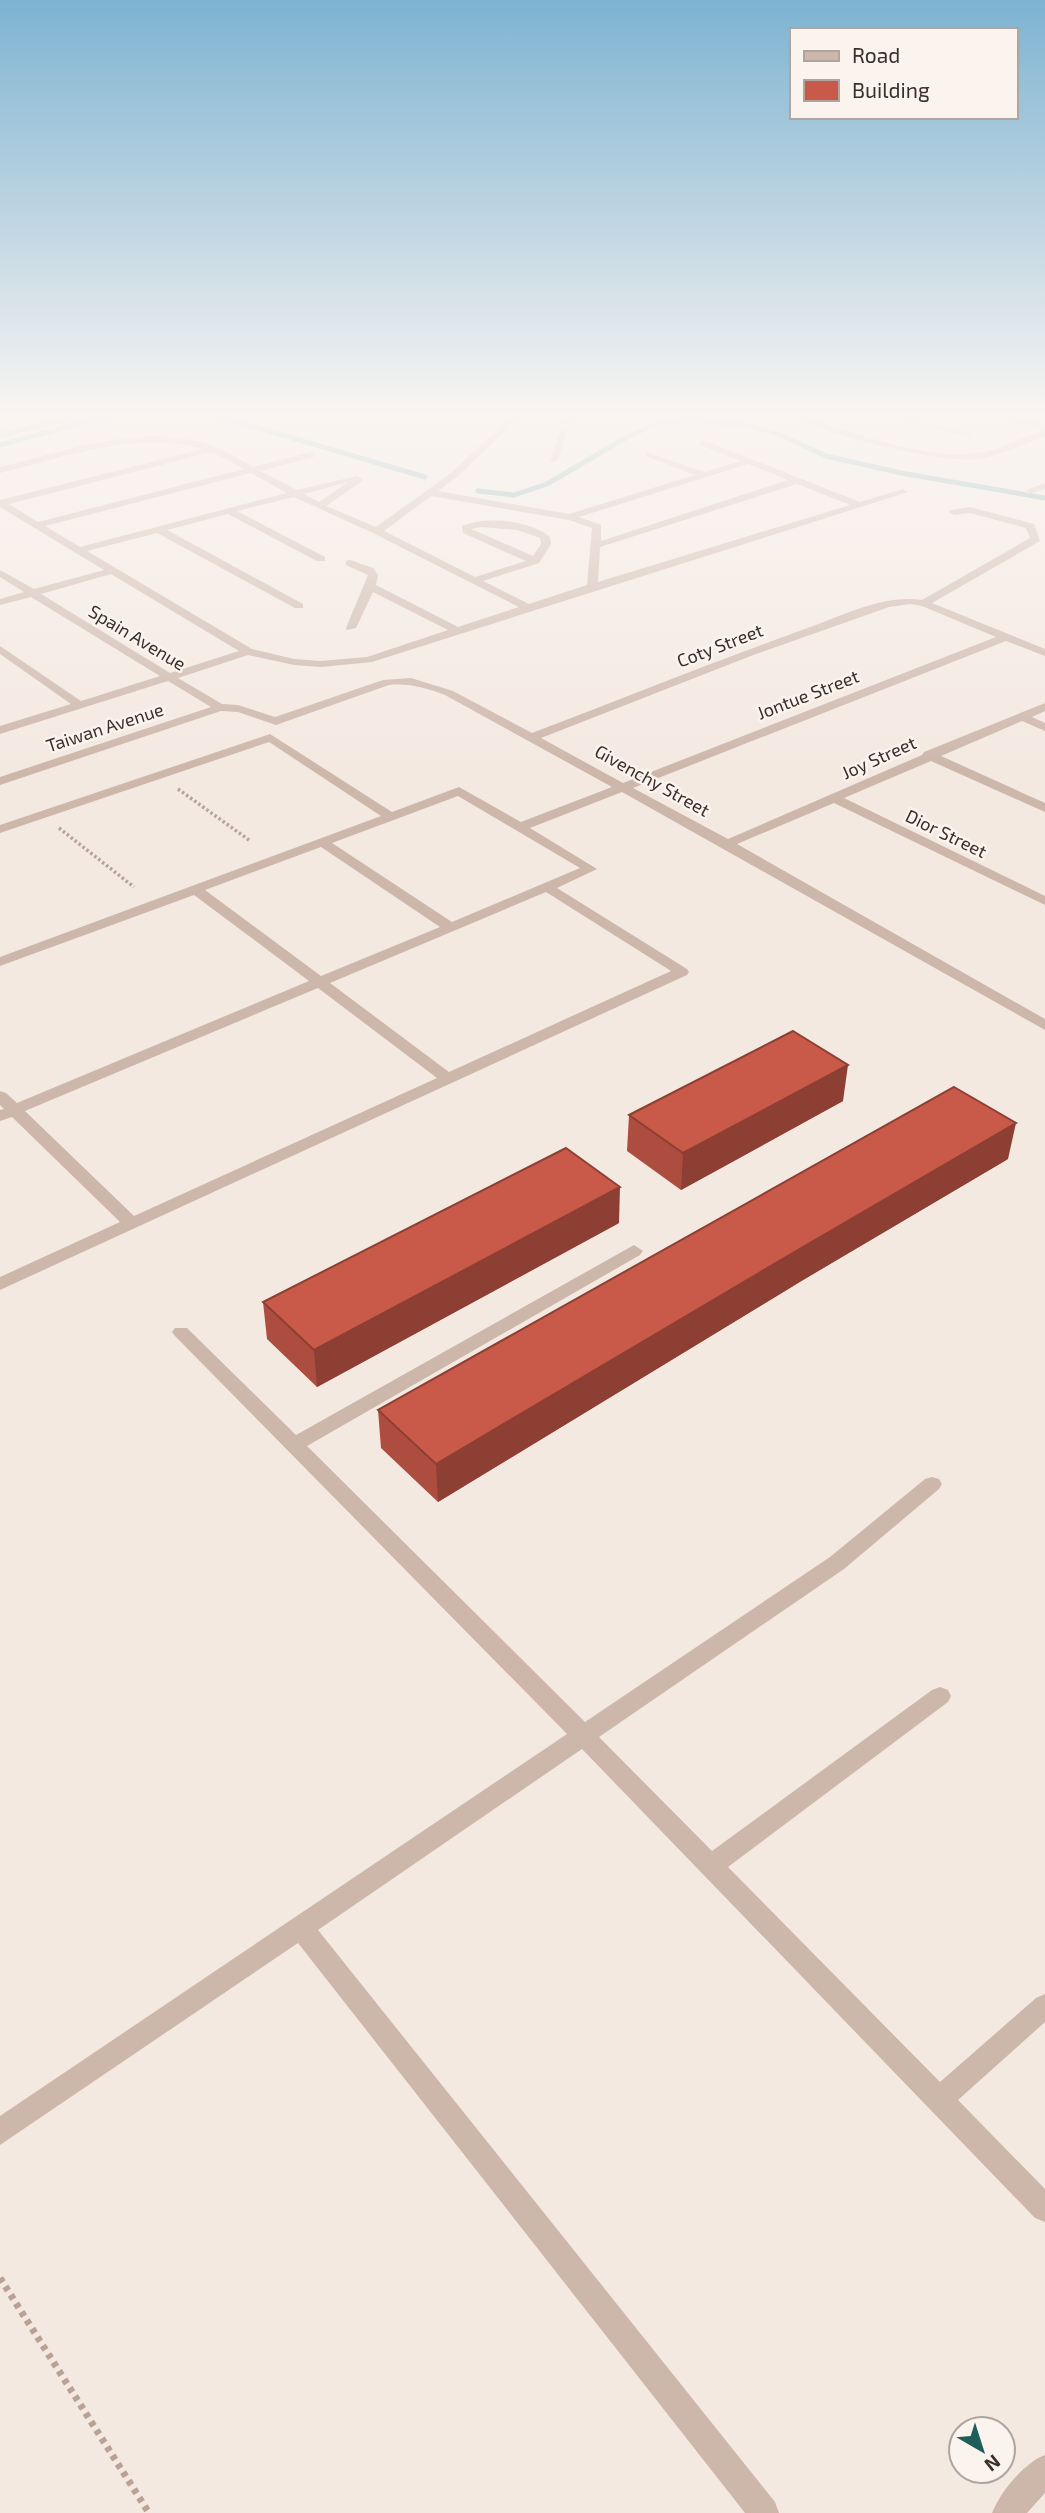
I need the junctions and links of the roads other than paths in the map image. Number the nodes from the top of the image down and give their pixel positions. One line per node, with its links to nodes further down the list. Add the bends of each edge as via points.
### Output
1 (52, 534): 13 (street)
2 (143, 534): 13 (street)
3 (168, 534): 25 (street)
4 (274, 534): 14 (street)
5 (384, 534): 19 (street)
6 (473, 534): 15 (street)
7 (542, 534): 15 (street, via 546,544)
8 (597, 534): 12 (street)
9 (631, 534): 12 (street)
10 (762, 534): 21 (street)
11 (1034, 534): 24 (street, via 1036,539)
12 (598, 545): 21 (street)
13 (79, 550): 17 (street)
14 (321, 559)
15 (535, 561): 19 (street)
16 (350, 563): 20 (street, via 369,569 373,575)
17 (112, 571): 22 (street); 31 (street)
18 (0, 573): 22 (street, Spain Avenue)
19 (476, 580): 26 (street)
20 (370, 586): 27 (street); 28 (street)
21 (592, 587): 26 (street)
22 (31, 594): 23 (street); 33 (street, Spain Avenue)
23 (0, 602)
24 (924, 603): 29 (street); 40 (street, Coty Street, via 887,604)
25 (299, 606)
26 (528, 608): 28 (street)
27 (351, 628)
28 (457, 631): 31 (street, via 345,664 294,663)
29 (1006, 636): 32 (street); 43 (street, Jontue Street)
30 (0, 649): 34 (street)
31 (248, 652): 33 (street)
32 (1045, 653)
33 (169, 678): 34 (street); 36 (street, Spain Avenue)
34 (80, 705): 39 (street)
35 (1045, 707): 37 (street, Joy Street)
36 (220, 708): 40 (street, Givenchy Street, via 249,710 276,721 403,679 449,693); 42 (street, Taiwan Avenue)
37 (1022, 717): 38 (street); 41 (street, Joy Street)
38 (1045, 727)
39 (0, 730)
40 (532, 737): 43 (street, Givenchy Street)
41 (929, 755): 44 (street, Joy Street); 45 (street)
42 (0, 781)
43 (623, 787): 47 (street, Jontue Street); 50 (street, Givenchy Street)
44 (832, 797): 50 (street, Joy Street); 53 (street, Dior Street)
45 (1045, 808)
46 (390, 816): 47 (street, via 459,791); 48 (street, via 270,738); 49 (street)
47 (521, 827): 51 (street, via 590,869)
48 (0, 829)
49 (322, 842): 52 (street); 54 (street)
50 (727, 844): 57 (street, Givenchy Street)
51 (547, 887): 54 (street); 58 (street, via 681,972)
52 (195, 889): 55 (street); 56 (street)
53 (1045, 901)
54 (450, 928): 56 (street)
55 (0, 962)
56 (320, 982): 58 (street); 60 (street)
57 (1045, 1025)
58 (448, 1079): 61 (street)
59 (0, 1096): 60 (street)
60 (8, 1113): 61 (street)
61 (132, 1224): 63 (street)
62 (634, 1251): 65 (street)
63 (0, 1284)
64 (181, 1332): 65 (street)
65 (292, 1446): 68 (street)
66 (932, 1484): 68 (street, via 837,1563)
67 (940, 1696): 69 (street)
68 (584, 1737): 69 (street); 70 (street)
69 (712, 1866): 72 (street)
70 (302, 1928): 73 (street); 76 (street)
71 (1045, 2006): 72 (street)
72 (940, 2099): 74 (street)
73 (0, 2132)
74 (1045, 2208)
75 (1045, 2470): 77 (street)
76 (764, 2513)
77 (1007, 2513)

